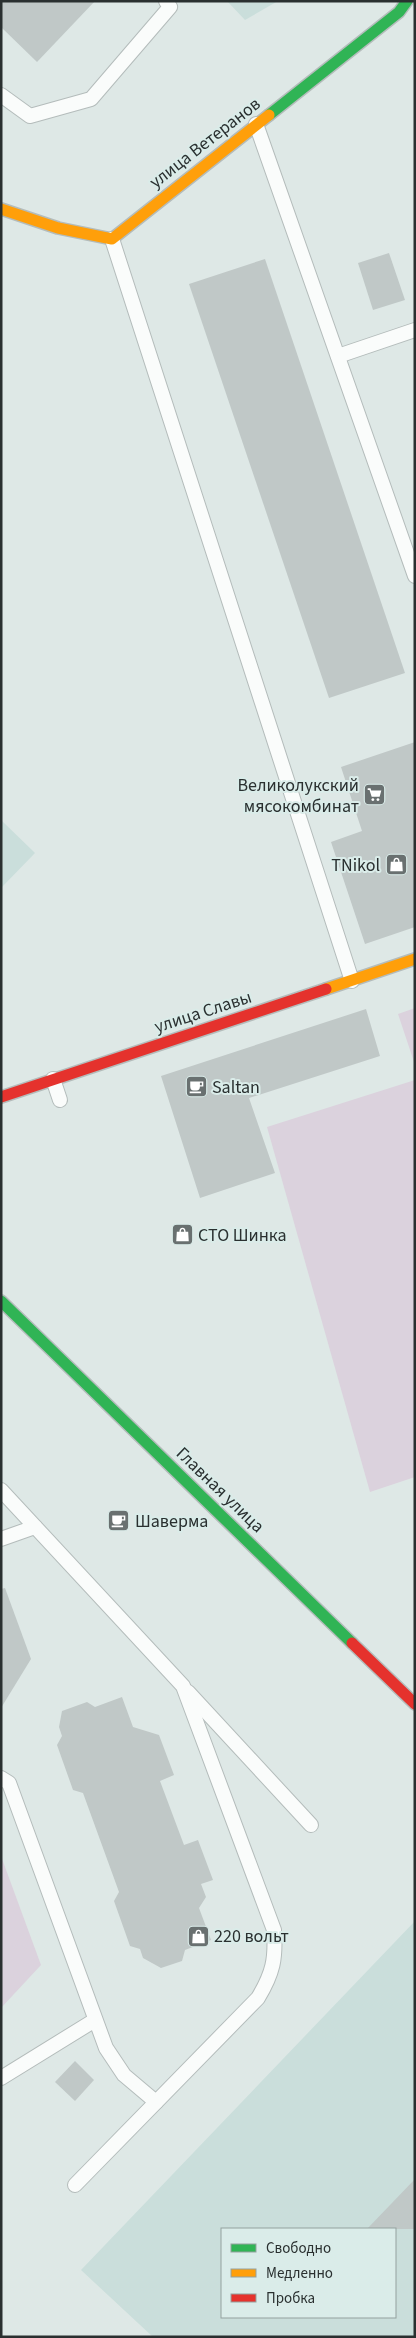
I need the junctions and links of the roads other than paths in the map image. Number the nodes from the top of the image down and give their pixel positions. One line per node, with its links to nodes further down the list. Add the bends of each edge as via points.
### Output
1 (166, 1): 4 (lane, via 170,7 91,99 30,116)
2 (403, 7): 3 (lane); 5 (street, улица Ветеранов)
3 (415, 14)
4 (1, 95)
5 (256, 124): 7 (street, улица Ветеранов); 9 (lane)
6 (1, 209): 7 (street, via 58,228)
7 (112, 239): 12 (lane)
8 (415, 330): 9 (lane)
9 (338, 356): 10 (lane)
10 (415, 576)
11 (415, 959): 12 (street, улица Славы)
12 (352, 981): 13 (street, улица Славы)
13 (53, 1080): 14 (street, улица Славы); 15 (lane)
14 (1, 1097)
15 (60, 1100)
16 (4, 1308): 21 (street, Главная улица)
17 (1, 1490): 18 (lane)
18 (35, 1527): 19 (lane); 20 (lane)
19 (1, 1539)
20 (183, 1686): 23 (lane); 26 (lane, via 274,1930 276,1955 270,1978 258,1998)
21 (415, 1704)
22 (1, 1778): 24 (lane, via 9,1783)
23 (311, 1825)
24 (95, 2020): 25 (lane); 26 (lane, via 106,2048 124,2075)
25 (1, 2078)
26 (156, 2102): 27 (lane)
27 (75, 2184)

